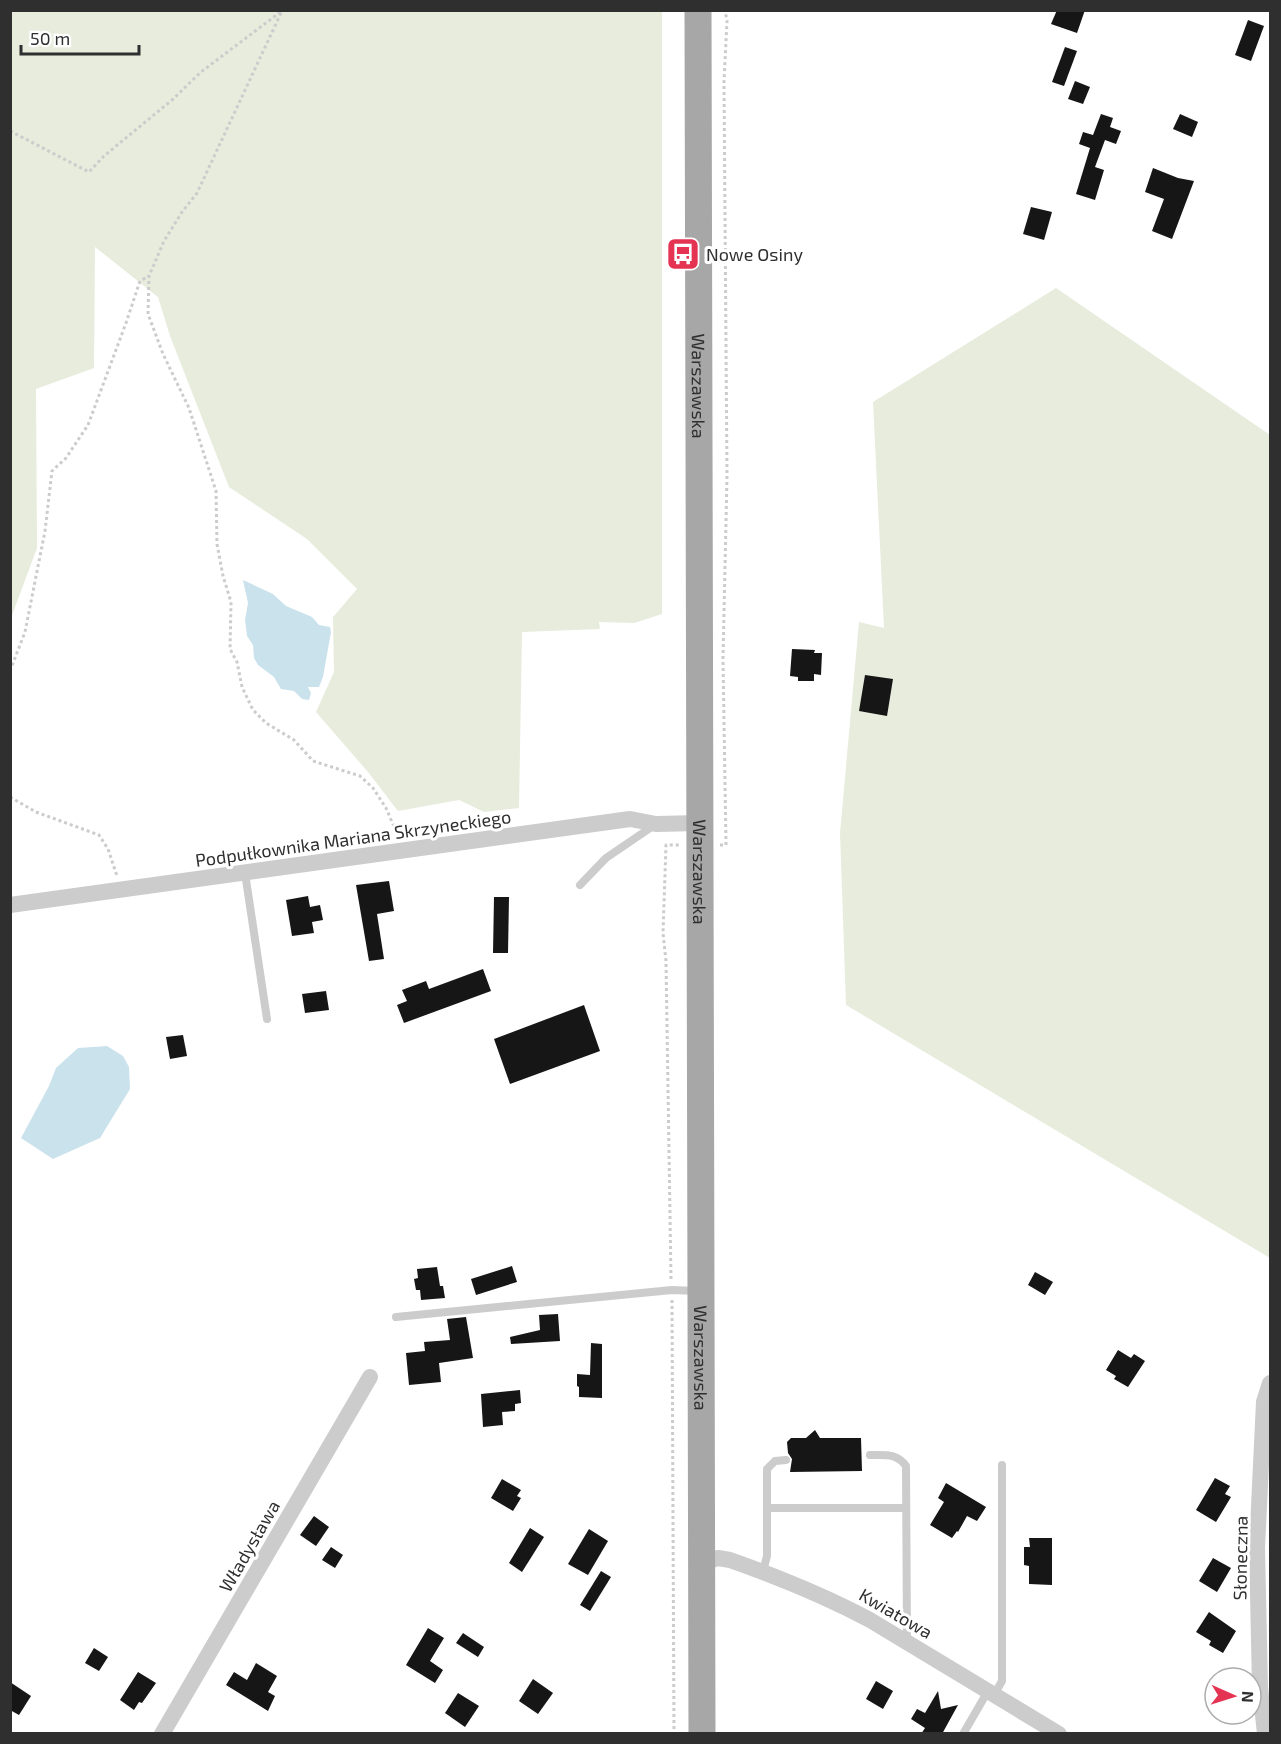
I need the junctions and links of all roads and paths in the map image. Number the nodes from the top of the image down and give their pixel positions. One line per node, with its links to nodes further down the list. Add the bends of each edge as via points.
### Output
1 (698, 10): 9 (main road, Warszawska)
2 (725, 10): 11 (path)
3 (282, 12): 4 (path, via 201,72 89,172); 5 (path, via 197,193 165,241)
4 (10, 130)
5 (149, 276): 6 (path, via 140,281 88,425 66,458 52,471 45,531 25,632); 12 (path, via 148,314 189,408 216,491 217,544 231,602 230,649 242,687 253,710 294,740 314,761 360,776 373,788)
6 (10, 671)
7 (10, 797): 15 (path, via 36,812 99,835 108,849)
8 (656, 824): 9 (street, Podpułkownika Mariana Skrzyneckiego); 12 (street, Podpułkownika Mariana Skrzyneckiego, via 630,819); 14 (lane, via 606,858)
9 (693, 834): 10 (path); 18 (main road, Warszawska)
10 (666, 845)
11 (726, 845)
12 (403, 850): 13 (street, Podpułkownika Mariana Skrzyneckiego)
13 (245, 873): 15 (street, Podpułkownika Mariana Skrzyneckiego); 17 (lane)
14 (580, 885)
15 (122, 891): 16 (street, Podpułkownika Mariana Skrzyneckiego)
16 (10, 905)
17 (267, 1019)
18 (701, 1291): 19 (lane, via 672,1290); 27 (main road, Warszawska)
19 (396, 1317)
20 (370, 1377): 32 (street, Władysława)
21 (1270, 1383): 29 (street, Słoneczna, via 1264,1402 1257,1548)
22 (870, 1455): 26 (lane, via 901,1458 906,1466)
23 (786, 1460): 25 (lane, via 775,1461 767,1468)
24 (1002, 1465): 31 (lane, via 1002,1681)
25 (768, 1508): 26 (lane); 28 (lane, via 768,1556)
26 (906, 1508): 30 (lane)
27 (702, 1563): 28 (street, Kwiatowa, via 718,1558); 33 (main road, Warszawska)
28 (763, 1571): 30 (street, Kwiatowa, via 845,1606)
29 (1265, 1634): 36 (street, Słoneczna, via 1260,1687)
30 (907, 1642): 31 (street, Kwiatowa)
31 (991, 1693): 34 (lane); 35 (street, Kwiatowa)
32 (162, 1734)
33 (702, 1734)
34 (963, 1734)
35 (1059, 1734)
36 (1265, 1734)

